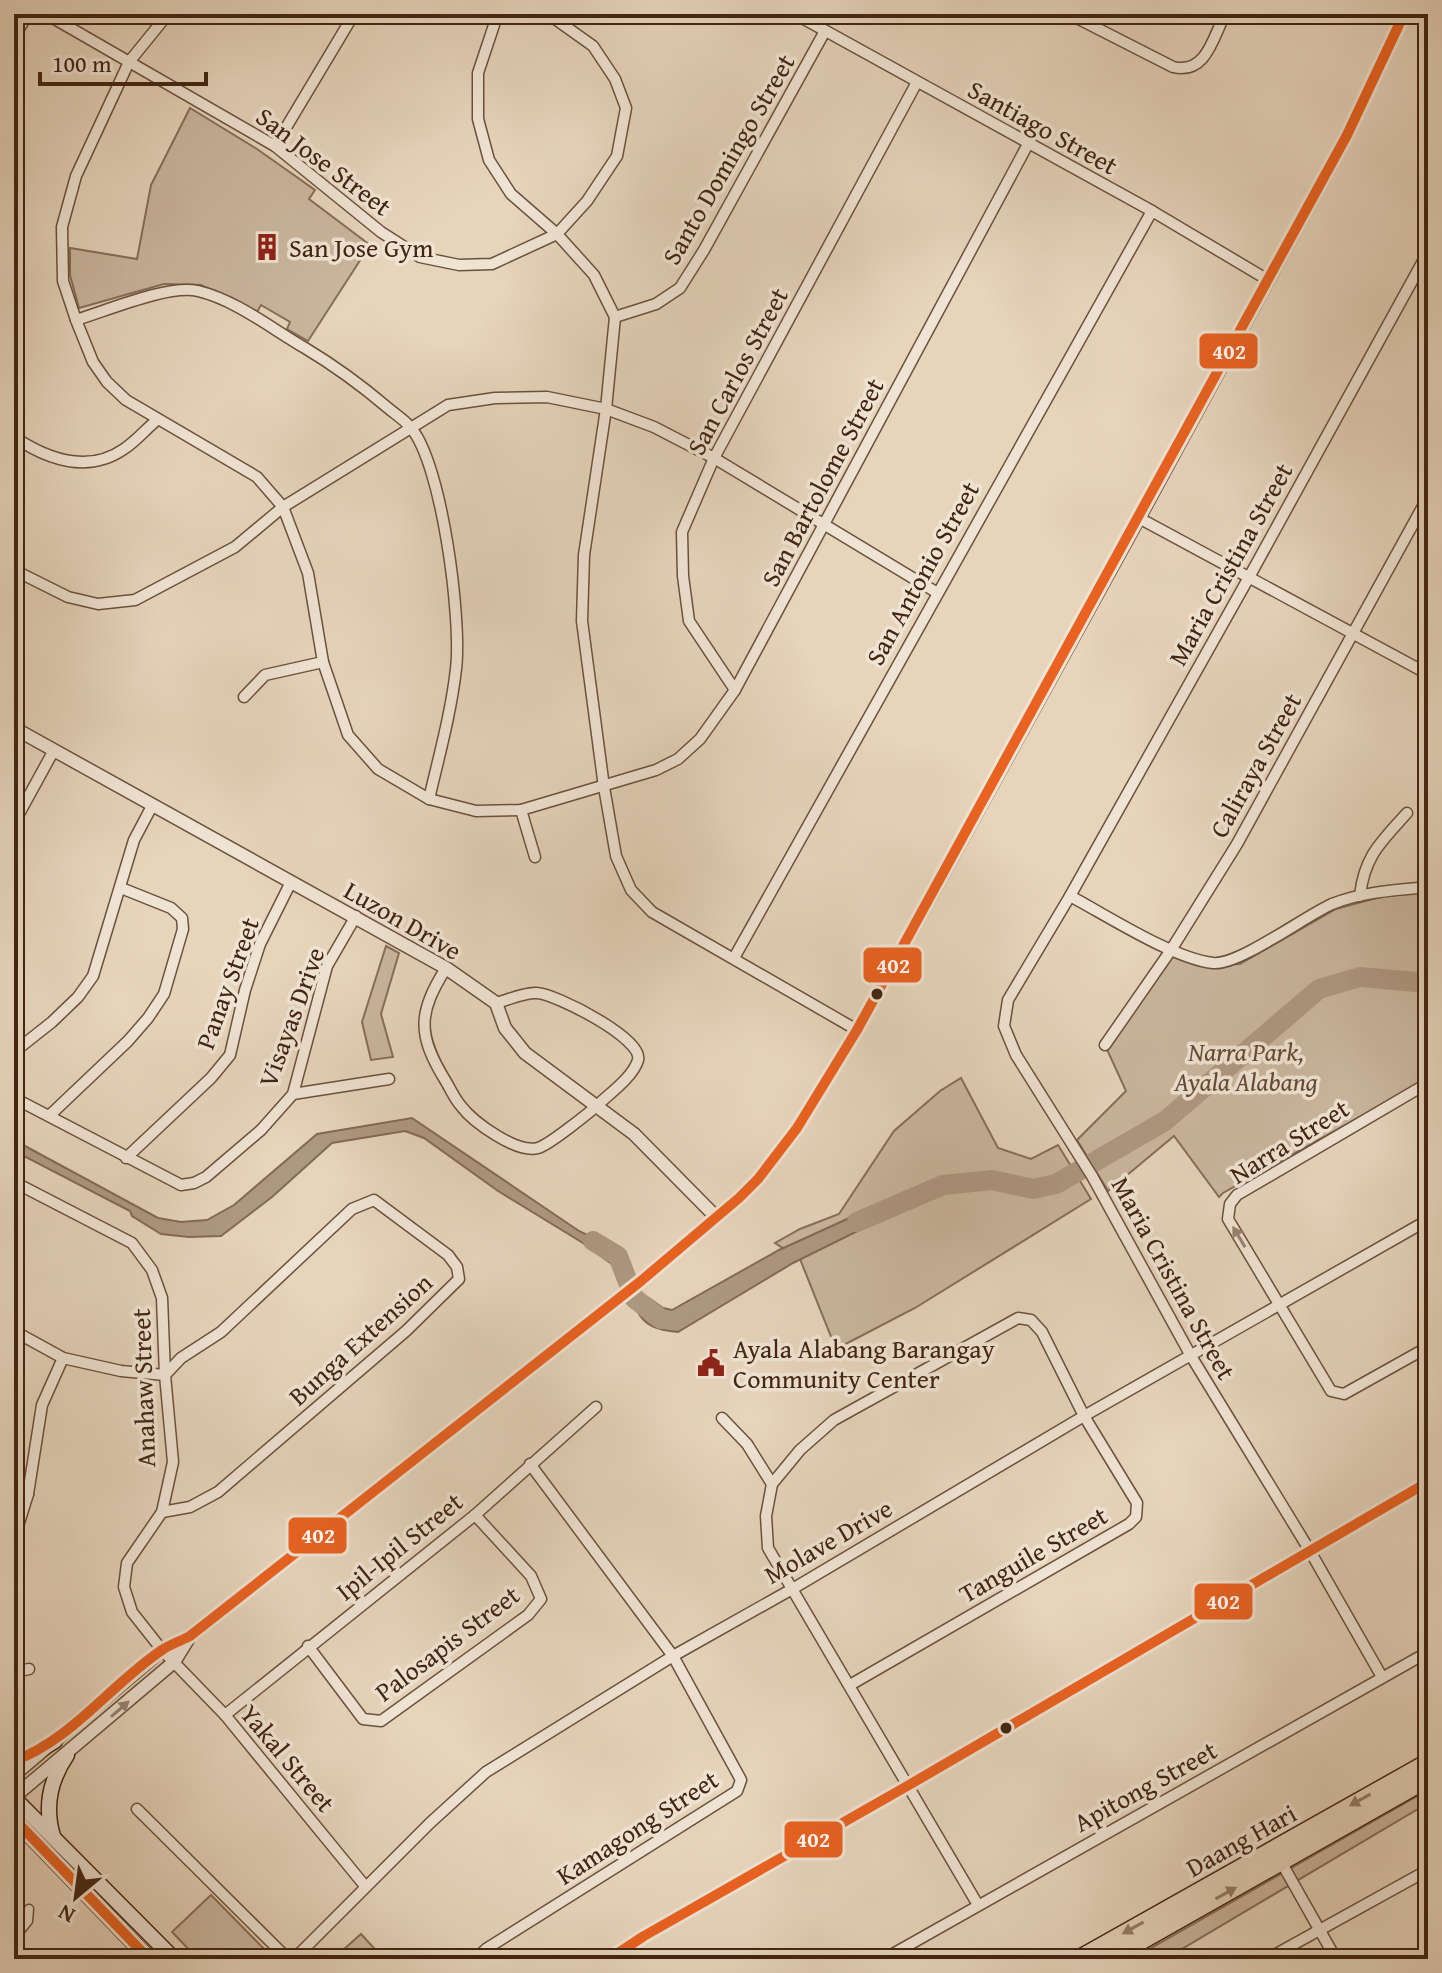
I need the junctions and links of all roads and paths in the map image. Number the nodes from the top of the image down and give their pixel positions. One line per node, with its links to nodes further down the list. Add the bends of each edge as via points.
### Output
1 (28, 14): 12 (street)
2 (46, 14): 13 (street, San Jose Street)
3 (168, 14): 13 (street)
4 (354, 14): 16 (street)
5 (502, 14): 18 (street, via 478,73 478,119 489,160 511,194)
6 (548, 14): 18 (street, San Jose Street, via 593,46 626,108 617,156)
7 (795, 14): 11 (street, Santiago Street)
8 (1069, 14): 9 (street, via 1183,69 1202,62)
9 (1225, 14)
10 (1404, 14): 20 (street, via 1347,135)
11 (825, 31): 14 (street, Santiago Street); 21 (street, Santo Domingo Street, via 680,288 656,304)
12 (14, 37)
13 (129, 62): 16 (street, San Jose Street); 22 (street, via 76,176 62,227 63,281)
14 (917, 82): 15 (street, Santiago Street); 27 (street, San Carlos Street)
15 (1028, 144): 17 (street, Santiago Street); 31 (street, San Bartolome Street)
16 (275, 146): 18 (street, San Jose Street, via 420,257 459,265 492,264)
17 (1152, 211): 20 (street, Santiago Street); 34 (street, San Antonio Street)
18 (557, 234): 21 (street, via 594,275)
19 (1428, 252): 33 (street, Maria Cristina Street)
20 (1268, 280): 30 (street)
21 (615, 317): 23 (street)
22 (76, 320): 24 (street, via 107,382); 25 (street, via 165,292 196,290 224,300 349,375)
23 (606, 409): 25 (street, via 547,397 495,398 448,405); 27 (street); 42 (street, via 584,555 582,621)
24 (157, 420): 26 (street, via 125,449 103,460 75,464); 29 (street, via 257,477)
25 (411, 428): 29 (street); 43 (street, via 438,495 456,631 452,699)
26 (14, 437)
27 (714, 458): 31 (street); 38 (street, San Carlos Street, via 682,532 683,576 689,621)
28 (1428, 497): 35 (street, Caliraya Street)
29 (283, 507): 32 (street, via 235,547 135,600 98,604 68,597); 36 (street, San Bartolome Street, via 308,573)
30 (1139, 518): 33 (street); 59 (street)
31 (824, 526): 34 (street); 38 (street, San Bartolome Street)
32 (14, 570)
33 (1248, 579): 35 (street); 52 (street, Maria Cristina Street)
34 (936, 592): 56 (street, San Antonio Street)
35 (1354, 634): 37 (street); 55 (street, Caliraya Street)
36 (323, 662): 39 (street, via 265,675); 43 (street, San Bartolome Street, via 348,735 378,769)
37 (1428, 674)
38 (735, 690): 42 (street, San Bartolome Street, via 700,739 678,759)
39 (244, 697)
40 (14, 728): 41 (street, Luzon Drive)
41 (54, 750): 44 (street, Luzon Drive); 47 (street)
42 (604, 787): 45 (street, San Bartolome Street); 56 (street, via 616,856 631,890 652,912)
43 (429, 799): 45 (street, San Bartolome Street, via 476,811)
44 (152, 806): 49 (street, Luzon Drive); 51 (street, via 134,840)
45 (521, 810): 48 (street)
46 (1407, 813): 53 (street, via 1363,872)
47 (14, 823)
48 (535, 857)
49 (291, 882): 54 (street, Luzon Drive); 68 (street, Panay Street, via 260,944 230,1055)
50 (1428, 887): 53 (street)
51 (121, 888): 61 (street, via 93,976 78,997); 67 (street, via 171,908 182,918 164,994 128,1041)
52 (1070, 896): 55 (street); 75 (street, Maria Cristina Street, via 1008,1000 1004,1026)
53 (1360, 896): 55 (street, via 1333,904 1215,964)
54 (356, 916): 57 (street, Luzon Drive); 64 (street, Visayas Drive, via 327,966)
55 (1171, 950): 60 (street, Caliraya Street)
56 (734, 958): 59 (street)
57 (446, 968): 58 (street, Luzon Drive); 66 (street, via 429,995 423,1025 433,1060 461,1107 498,1136 520,1147 538,1148)
58 (496, 1003): 66 (street, Luzon Drive, via 505,1028 525,1053); 66 (street, via 536,992 559,999 623,1034 638,1049 639,1060 629,1074)
59 (857, 1030): 70 (street, via 789,1138 758,1179)
60 (1105, 1045)
61 (14, 1052)
62 (389, 1079): 64 (street)
63 (1428, 1083): 72 (street, Narra Street, one-way to 63, via 1228,1219 1230,1204 1237,1195)
64 (293, 1094): 68 (street, Visayas Drive, via 261,1130 194,1183 181,1185)
65 (14, 1098): 67 (street, Visayas Drive)
66 (597, 1106): 70 (street, Luzon Drive, via 634,1134)
67 (49, 1116): 68 (street, Visayas Drive)
68 (126, 1158)
69 (14, 1182): 77 (street, Anahaw Street, via 132,1243 152,1270 162,1298)
70 (716, 1217): 91 (street)
71 (1428, 1220): 72 (street, Molave Drive)
72 (1279, 1304): 74 (street, via 1331,1391 1338,1394); 75 (street, Molave Drive)
73 (14, 1331): 76 (street)
74 (1428, 1347)
75 (1191, 1356): 79 (street, Molave Drive); 89 (street, Maria Cristina Street)
76 (63, 1358): 77 (street); 85 (street, via 42,1405)
77 (165, 1375): 86 (street, Anahaw Street, via 173,1462); 86 (street, Bunga Extension, via 221,1332 364,1202 374,1200 457,1267 459,1279 406,1331 218,1492 190,1507)
78 (596, 1407): 81 (street, Ipil-Ipil Street)
79 (1084, 1416): 83 (street, via 1042,1332 1031,1320 1018,1318 834,1420); 90 (street, Molave Drive); 100 (street, Tanguile Street, via 1137,1503 1136,1517)
80 (722, 1418): 83 (street, via 747,1444)
81 (530, 1464): 87 (street, Ipil-Ipil Street); 95 (street, Kamagong Street)
82 (1428, 1482): 89 (street)
83 (772, 1484): 90 (street, via 768,1548)
84 (14, 1487): 85 (street)
85 (28, 1494): 88 (street)
86 (162, 1512): 93 (street, Anahaw Street, via 127,1563 124,1587 132,1612)
87 (475, 1515): 92 (street, Ipil-Ipil Street); 92 (street, Palosapis Street, via 531,1576 541,1599 528,1615 381,1721 363,1719)
88 (14, 1539)
89 (1310, 1551): 99 (street, Maria Cristina Street); 108 (street)
90 (794, 1588): 95 (street, Molave Drive); 100 (street)
91 (190, 1636): 93 (street); 96 (street)
92 (308, 1646): 101 (street, Ipil-Ipil Street)
93 (162, 1650): 96 (street, Yakal Street); 102 (street)
94 (1428, 1652): 99 (street, Apitong Street)
95 (673, 1656): 115 (street, Molave Drive, via 486,1772); 123 (street, Kamagong Street, via 741,1780 737,1791)
96 (174, 1662): 101 (street, Yakal Street); 103 (street, one-way to 96)
97 (14, 1665): 98 (street, via 20,1671)
98 (29, 1669)
99 (1382, 1677): 116 (street, Apitong Street)
100 (850, 1685): 108 (street)
101 (225, 1715): 115 (street, Yakal Street)
102 (55, 1741): 104 (main road); 106 (street)
103 (67, 1755): 109 (street); 112 (main road, via 49,1797)
104 (14, 1761)
105 (1428, 1762): 113 (main road, Daang Hari, one-way to 113)
106 (14, 1775)
107 (1428, 1779): 113 (main road, Daang Hari)
108 (909, 1785): 116 (street); 124 (street)
109 (14, 1797): 112 (main road)
110 (137, 1809): 122 (street)
111 (14, 1819): 120 (main road)
112 (54, 1840): 121 (main road)
113 (1277, 1856): 118 (street); 126 (main road, Daang Hari, one-way to 126); 127 (main road, Daang Hari, one-way to 113)
114 (1428, 1870): 118 (street)
115 (365, 1886): 122 (street, Molave Drive)
116 (978, 1905): 125 (street, Apitong Street)
117 (29, 1909): 119 (street, via 28,1921)
118 (1320, 1930): 128 (street); 129 (street)
119 (14, 1938)
120 (149, 1959)
121 (174, 1959)
122 (291, 1959)
123 (476, 1959)
124 (609, 1959)
125 (884, 1959)
126 (1078, 1959)
127 (1110, 1959)
128 (1267, 1959)
129 (1336, 1959)

